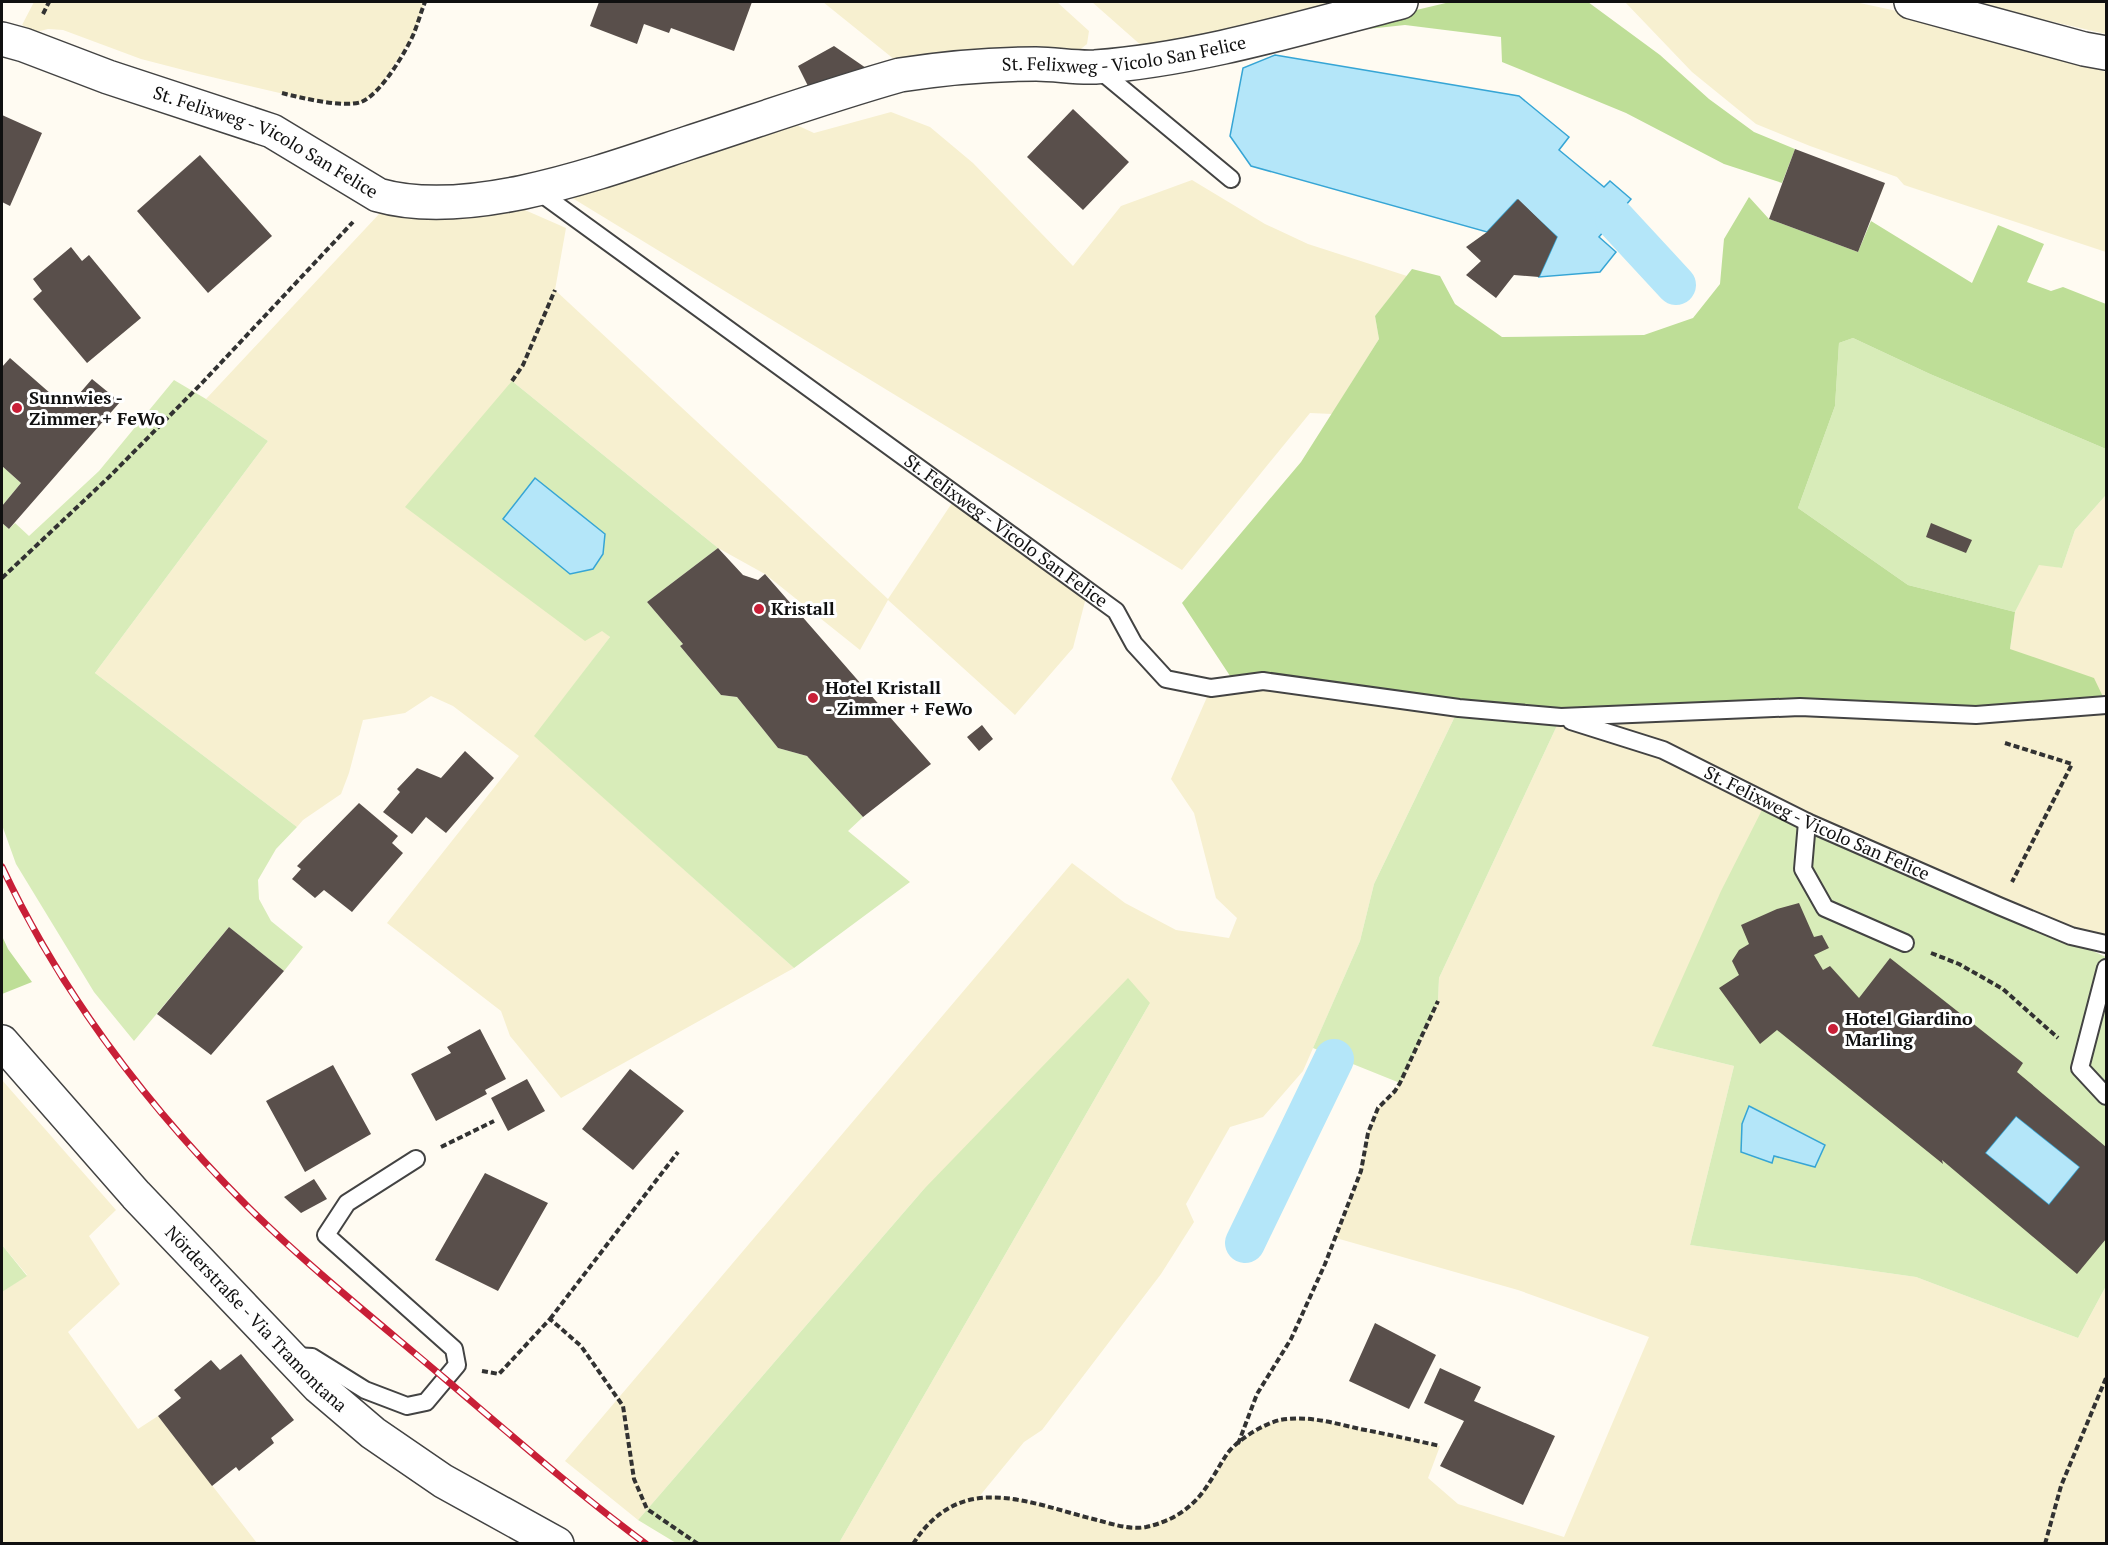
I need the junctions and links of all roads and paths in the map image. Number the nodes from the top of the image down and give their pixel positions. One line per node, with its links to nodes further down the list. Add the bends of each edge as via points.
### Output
1 (425, 2): 7 (path, via 414,34 397,63 377,91 362,102 349,104)
2 (1401, 2): 6 (street, St. Felixweg - Vicolo San Felice, via 1204,52)
3 (1911, 2): 5 (street)
4 (2, 39): 10 (street, St. Felixweg - Vicolo San Felice, via 272,130)
5 (2106, 53)
6 (1096, 67): 8 (lane); 9 (street, St. Felixweg - Vicolo San Felice, via 1038,64 900,75 624,165)
7 (278, 93)
8 (1231, 179)
9 (535, 189): 10 (street, St. Felixweg - Vicolo San Felice, via 489,199 446,202); 16 (lane, St. Felixweg - Vicolo San Felice, via 1116,610 1134,644 1166,679 1212,688 1263,681 1459,708)
10 (378, 195): 13 (path, via 110,477)
11 (555, 290): 12 (path, via 523,365)
12 (512, 381)
13 (2, 578)
14 (2106, 705): 15 (lane, St. Felixweg - Vicolo San Felice)
15 (1976, 715): 16 (lane, St. Felixweg - Vicolo San Felice, via 1800,707); 18 (path, via 1995,740 2072,764)
16 (1561, 717): 17 (lane, St. Felixweg - Vicolo San Felice, via 1663,750)
17 (1807, 822): 18 (lane, St. Felixweg - Vicolo San Felice); 19 (lane, via 1803,869 1825,908)
18 (1999, 906): 20 (lane, St. Felixweg - Vicolo San Felice, via 2071,936)
19 (1905, 943): 24 (path, via 1959,964 2003,989 2055,1034)
20 (2106, 944)
21 (2106, 968): 24 (lane)
22 (1438, 1001): 33 (path, via 1400,1083 1378,1108 1361,1171 1325,1264 1291,1339 1257,1394)
23 (2, 1042): 30 (street, Nörderstraße - Via Tramontana, via 136,1195)
24 (2080, 1068): 25 (lane)
25 (2106, 1096)
26 (494, 1122): 28 (path)
27 (678, 1152): 29 (path)
28 (416, 1159): 31 (lane, via 347,1203 326,1235 454,1349)
29 (550, 1319): 31 (path, via 499,1374); 36 (path, via 581,1346 623,1406 634,1479 647,1509)
30 (288, 1355): 31 (lane, via 312,1357 364,1390 407,1406 426,1402); 35 (street, Nörderstraße - Via Tramontana, via 373,1433 443,1481)
31 (457, 1365)
32 (2106, 1378): 38 (path, via 2061,1486)
33 (1238, 1444): 34 (path, via 1266,1424 1310,1418); 37 (path, via 1189,1507 1181,1514 1144,1527 1125,1527 1020,1499 993,1496 963,1500 942,1512)
34 (1440, 1446)
35 (557, 1544)
36 (698, 1544)
37 (913, 1544)
38 (2045, 1544)

